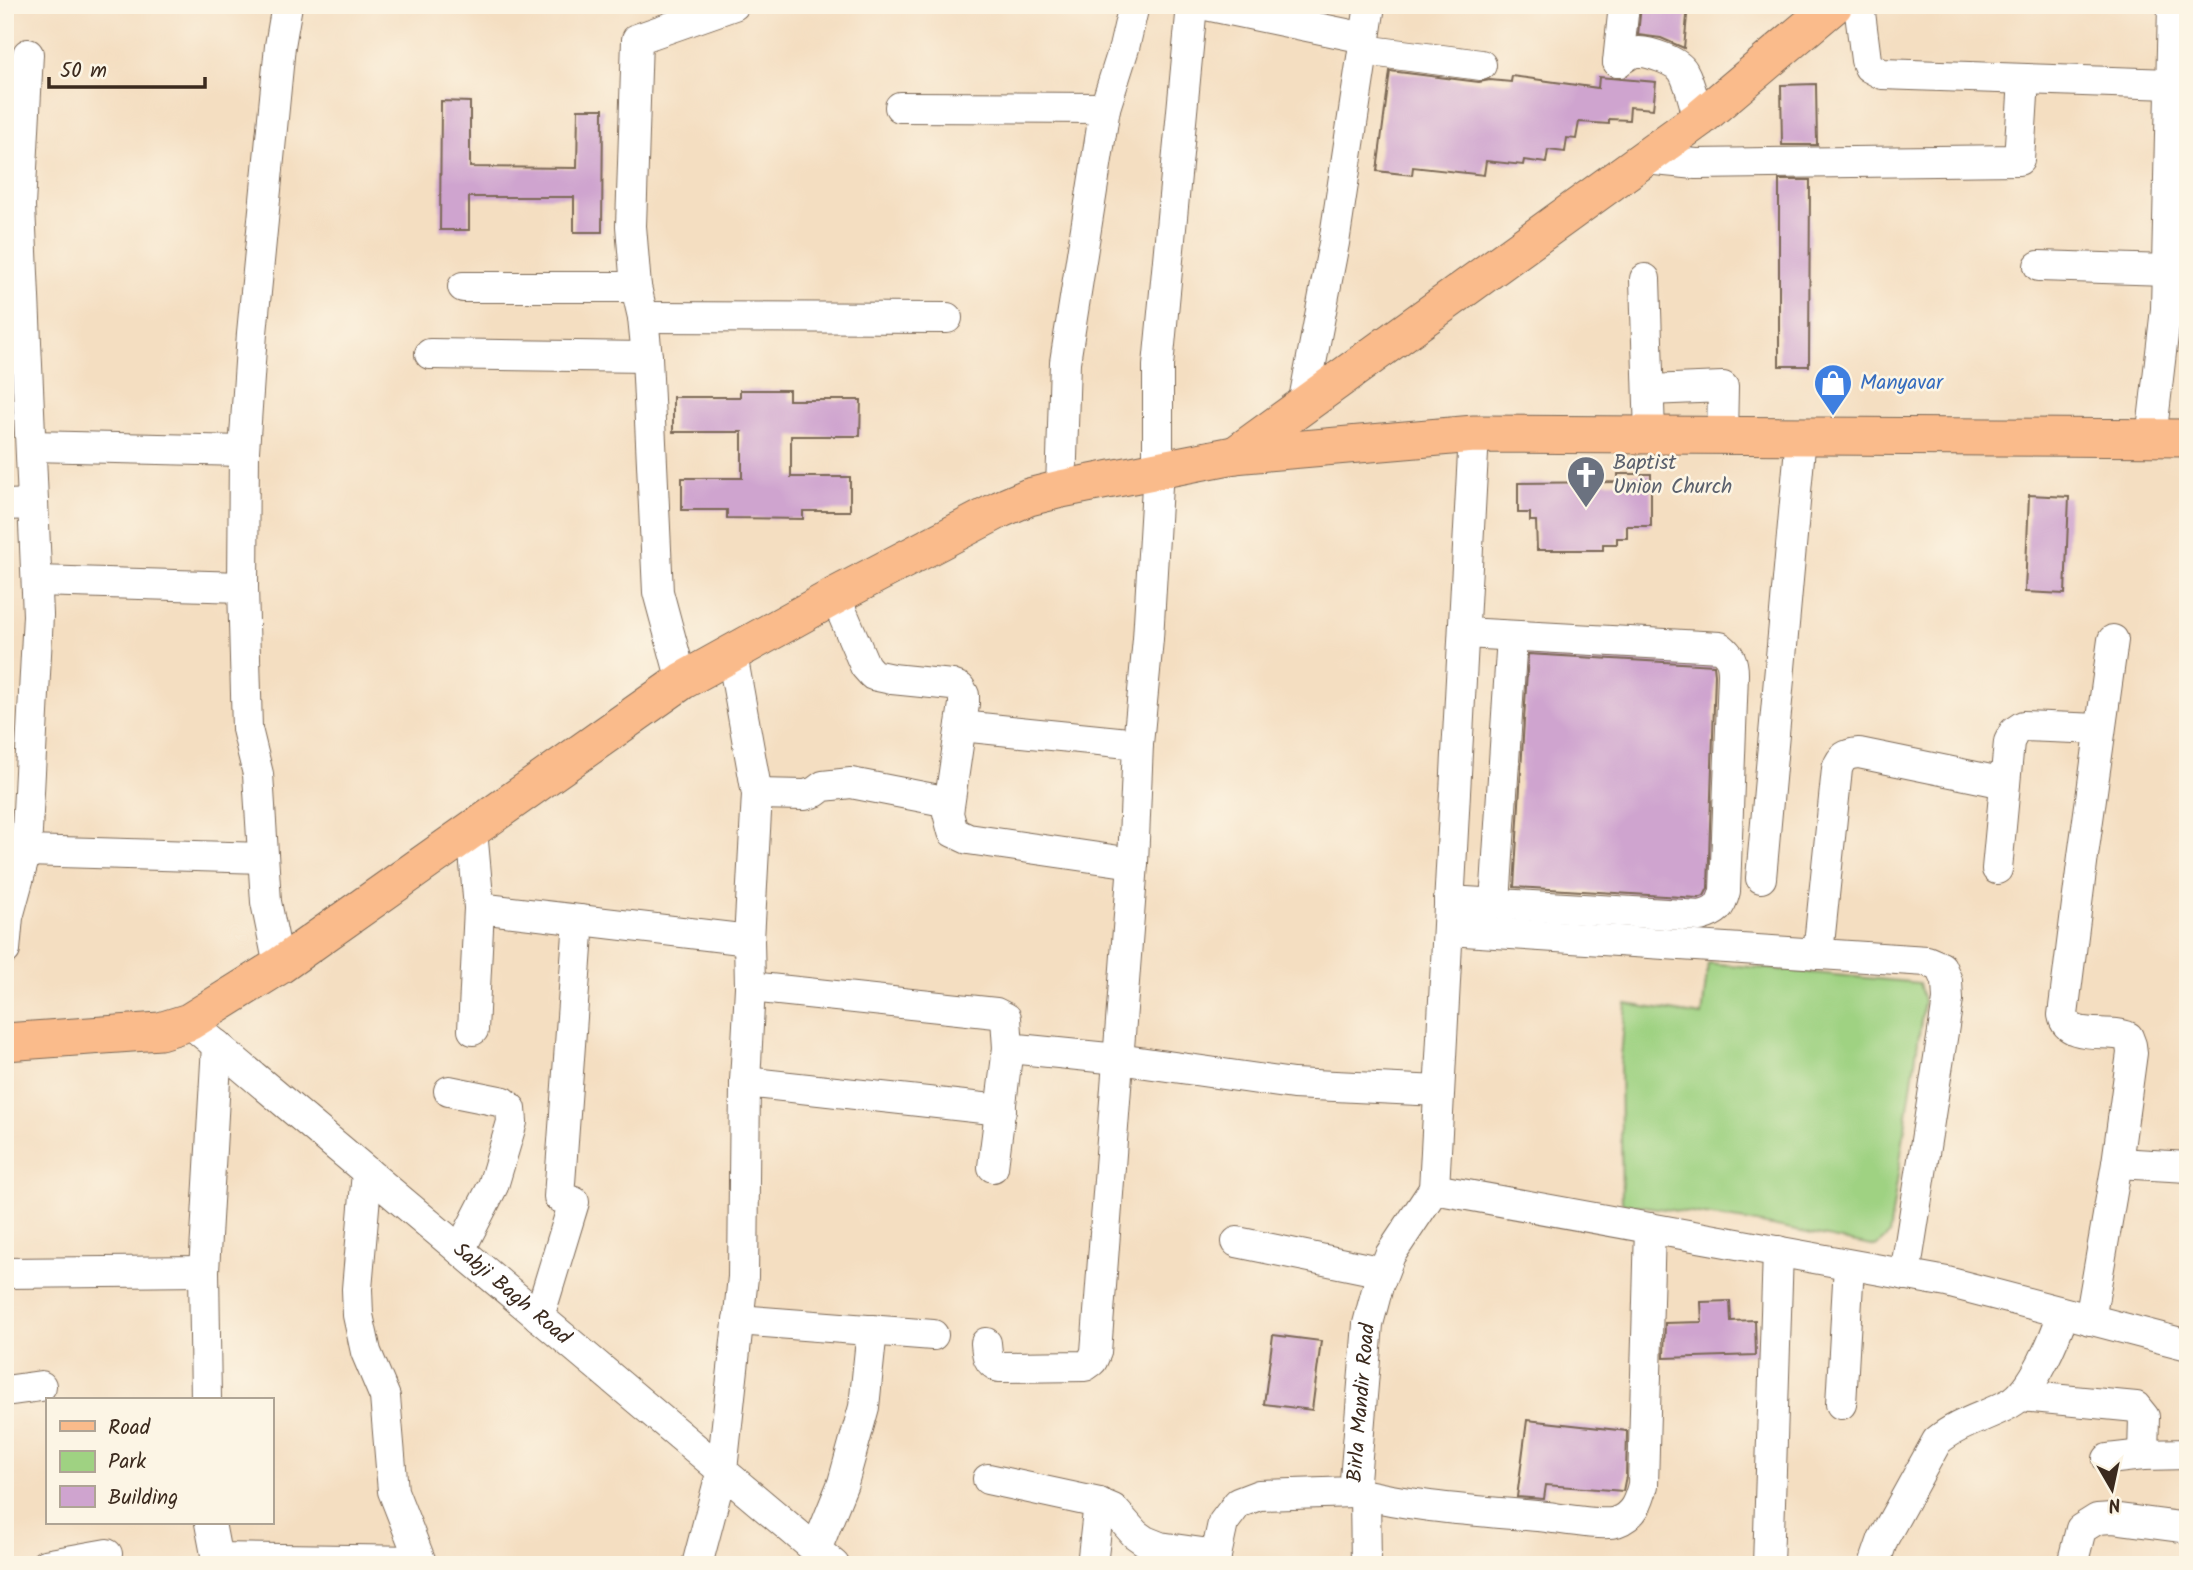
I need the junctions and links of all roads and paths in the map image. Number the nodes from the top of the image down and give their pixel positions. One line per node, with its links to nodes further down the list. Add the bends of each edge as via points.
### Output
1 (287, 5): 39 (street, via 262,223)
2 (734, 5): 25 (street, via 638,40 631,226)
3 (1135, 5): 17 (street)
4 (1192, 5): 41 (street, via 1158,366)
5 (1206, 5): 11 (street)
6 (1370, 5): 11 (street)
7 (1624, 5): 18 (street, via 1618,62 1647,52 1678,64)
8 (1859, 5): 14 (street, via 1866,60 1874,71)
9 (2173, 5): 15 (street)
10 (1816, 13): 18 (main road)
11 (1364, 44): 13 (street); 31 (street, via 1334,243)
12 (28, 54): 20 (street)
13 (1481, 65)
14 (2024, 79): 15 (street); 19 (street, via 2019,160 1696,164)
15 (2171, 84): 22 (street)
16 (900, 107): 17 (street)
17 (1105, 108): 42 (street, via 1065,362)
18 (1699, 119): 19 (main road)
19 (1645, 159): 31 (main road)
20 (13, 162): 38 (street, via 20,206)
21 (2039, 266): 22 (street)
22 (2167, 270): 37 (street)
23 (1645, 279): 30 (street)
24 (463, 287): 25 (street)
25 (636, 287): 26 (street)
26 (643, 317): 27 (street); 29 (street)
27 (947, 318)
28 (430, 354): 29 (street)
29 (647, 357): 51 (street, via 658,592)
30 (1649, 390): 33 (street); 34 (street, via 1723,387)
31 (1303, 405): 40 (main road)
32 (1474, 434): 33 (main road); 40 (main road); 47 (street)
33 (1650, 435): 34 (main road)
34 (1722, 436): 35 (main road)
35 (1801, 436): 37 (main road); 63 (street)
36 (2188, 438): 37 (main road)
37 (2151, 439)
38 (31, 446): 39 (street); 43 (street)
39 (244, 451): 45 (street)
40 (1234, 455): 41 (main road)
41 (1158, 469): 42 (main road); 54 (street)
42 (1061, 489): 46 (main road, via 1000,509)
43 (19, 505): 44 (street)
44 (37, 580): 45 (street); 59 (street)
45 (243, 587): 60 (street, via 244,700 258,774)
46 (835, 596): 50 (main road); 52 (street, via 873,675 960,688 964,695)
47 (1464, 633): 48 (street); 66 (street)
48 (1512, 636): 64 (street); 64 (street, via 1720,647 1729,654 1733,674 1724,891 1722,905 1714,913 1700,916)
49 (2113, 640): 53 (street)
50 (732, 654): 51 (main road); 56 (street)
51 (682, 681): 58 (main road)
52 (961, 726): 54 (street); 57 (street)
53 (2100, 729): 55 (street, via 2023,726 2009,742); 83 (street, via 2063,1015 2069,1028 2078,1032 2120,1033 2131,1045)
54 (1138, 744): 61 (street)
55 (2005, 783): 62 (street); 70 (street, via 1859,753 1840,759)
56 (757, 793): 57 (street, via 805,795 823,786 851,783); 68 (street)
57 (949, 802): 61 (street, via 953,832 968,839)
58 (472, 830): 65 (street); 71 (main road)
59 (26, 851): 60 (street); 69 (street, via 8,917)
60 (263, 858): 71 (street)
61 (1133, 863): 78 (street)
62 (1997, 869)
63 (1761, 878)
64 (1495, 903): 66 (street)
65 (479, 908): 67 (street); 74 (street)
66 (1449, 916): 70 (street); 81 (street)
67 (579, 920): 68 (street); 98 (street, via 559,1197 574,1202)
68 (748, 940): 72 (street)
69 (5, 950)
70 (1818, 954): 96 (street, via 1927,961 1941,967 1947,981 1948,1000)
71 (279, 966): 73 (main road)
72 (750, 987): 77 (street, via 996,1013 1006,1018); 79 (street)
73 (189, 1022): 75 (main road, via 160,1031); 76 (street, Sabji Bagh Road)
74 (473, 1030)
75 (5, 1042)
76 (217, 1045): 86 (street, Sabji Bagh Road); 93 (street)
77 (1008, 1048): 78 (street); 82 (street)
78 (1118, 1059): 81 (street, via 1293,1084); 102 (street, via 1093,1361 1073,1367 999,1367 988,1359)
79 (745, 1082): 82 (street); 99 (street, via 743,1277)
80 (449, 1091): 90 (street, via 504,1102 511,1109 512,1122 489,1196)
81 (1439, 1091): 87 (street)
82 (1000, 1110): 84 (street)
83 (2117, 1163): 85 (street); 97 (street)
84 (993, 1167)
85 (2188, 1167)
86 (367, 1172): 90 (street, Sabji Bagh Road); 122 (street, via 358,1315 366,1352 385,1397 393,1491)
87 (1434, 1189): 88 (street); 94 (street, Birla Mandir Road)
88 (1650, 1228): 91 (street); 114 (street, via 1643,1485 1639,1503 1629,1516 1614,1522 1568,1520)
89 (1237, 1242): 94 (street)
90 (460, 1250): 98 (street, Sabji Bagh Road)
91 (1778, 1251): 92 (street); 127 (street)
92 (1849, 1265): 96 (street); 108 (street)
93 (204, 1271): 95 (street); 107 (street)
94 (1383, 1272): 114 (street, Birla Mandir Road, via 1368,1324)
95 (5, 1273)
96 (1905, 1275): 97 (street)
97 (2076, 1316): 103 (street); 106 (street, via 2051,1344)
98 (540, 1317): 112 (street, Sabji Bagh Road)
99 (738, 1320): 100 (street); 112 (street)
100 (872, 1331): 101 (street); 119 (street, via 864,1407)
101 (933, 1335)
102 (986, 1343)
103 (2188, 1345)
104 (41, 1386): 105 (street)
105 (5, 1391)
106 (2021, 1396): 110 (street, via 2136,1407 2144,1417); 128 (street, via 1937,1441 1883,1539)
107 (206, 1398)
108 (1841, 1404)
109 (2188, 1454): 110 (street)
110 (2143, 1455): 111 (street)
111 (2108, 1458)
112 (722, 1470): 119 (street, Sabji Bagh Road); 124 (street)
113 (988, 1479): 115 (street)
114 (1359, 1494): 120 (street, Birla Mandir Road, via 1259,1495 1238,1503 1223,1523); 126 (street)
115 (1099, 1503): 120 (street, via 1113,1509 1145,1541); 125 (street)
116 (210, 1524): 121 (street)
117 (2188, 1528): 129 (street, via 2097,1519 2081,1529)
118 (107, 1554): 123 (street)
119 (825, 1557)
120 (1215, 1560)
121 (217, 1561): 122 (street)
122 (421, 1563)
123 (51, 1564)
124 (697, 1565)
125 (1092, 1565)
126 (1366, 1565)
127 (1768, 1565)
128 (1874, 1565)
129 (2072, 1565)

